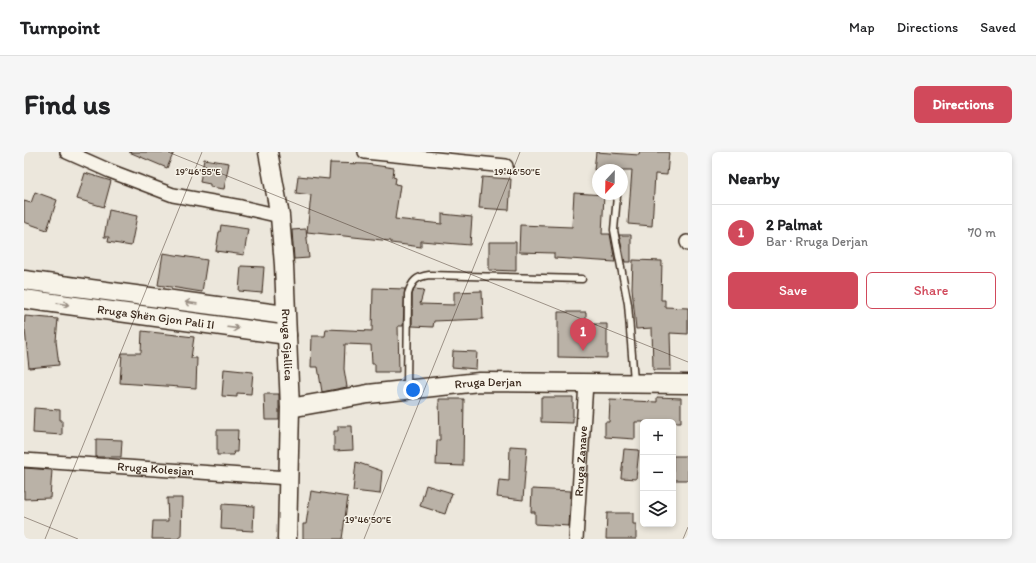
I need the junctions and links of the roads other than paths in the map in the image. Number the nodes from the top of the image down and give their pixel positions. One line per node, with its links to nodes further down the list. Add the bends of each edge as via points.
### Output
1 (68, 152): 6 (street, via 173,195)
2 (268, 152): 6 (street, Rruga Gjallica)
3 (365, 152): 4 (street)
4 (506, 166)
5 (617, 200): 13 (lane, via 614,230 628,304)
6 (280, 216): 10 (street, Rruga Gjallica)
7 (582, 279): 15 (lane, via 429,275 418,277 410,285 408,294)
8 (24, 280): 10 (street, Rruga Shën Gjon Pali II, one-way to 8)
9 (24, 299): 11 (street, Rruga Shën Gjon Pali II, one-way to 11)
10 (285, 315): 11 (street, Rruga Gjallica)
11 (287, 335): 16 (street, Rruga Gjallica)
12 (586, 383): 13 (street, Rruga Derjan); 15 (street, Rruga Derjan, via 479,382); 20 (street, Rruga Zanave)
13 (634, 383): 14 (street, Rruga Derjan)
14 (688, 384)
15 (407, 388): 16 (street, Rruga Derjan)
16 (290, 408): 18 (street, Rruga Gjallica)
17 (24, 460): 18 (street, Rruga Kolesjan)
18 (288, 478): 19 (street, Rruga Gjallica)
19 (287, 539)
20 (576, 539)

